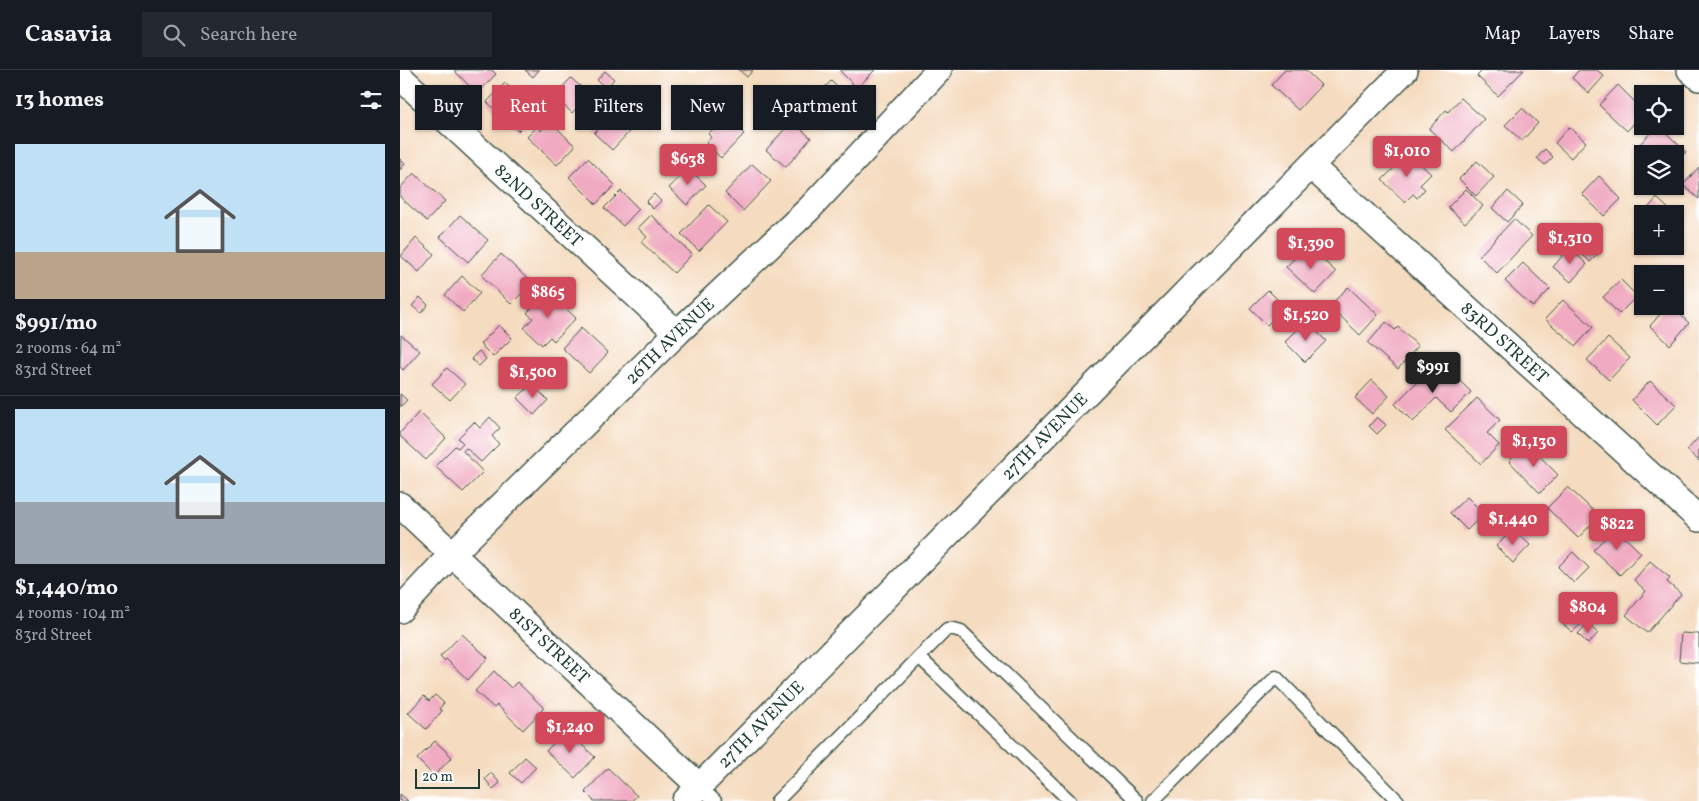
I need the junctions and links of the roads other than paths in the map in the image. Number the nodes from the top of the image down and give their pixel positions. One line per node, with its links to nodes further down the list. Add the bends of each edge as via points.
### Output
1 (939, 70): 7 (street, 26TH AVENUE, via 809,209)
2 (1405, 70): 6 (street, 27TH AVENUE)
3 (1690, 70): 5 (street)
4 (400, 77): 7 (street, 82ND STREET)
5 (1699, 78)
6 (1311, 166): 9 (street, 83RD STREET); 13 (street, 27TH AVENUE)
7 (677, 333): 10 (street, 26TH AVENUE)
8 (400, 505): 10 (street, 81ST STREET)
9 (1699, 519)
10 (452, 554): 11 (street, 26TH AVENUE); 13 (street, 81ST STREET)
11 (400, 610)
12 (919, 657): 14 (lane); 15 (lane); 16 (lane, via 947,629 962,631)
13 (700, 796)
14 (777, 801)
15 (1070, 801)
16 (1137, 801)
17 (1153, 801): 18 (lane, via 1276,677)
18 (1398, 801)

